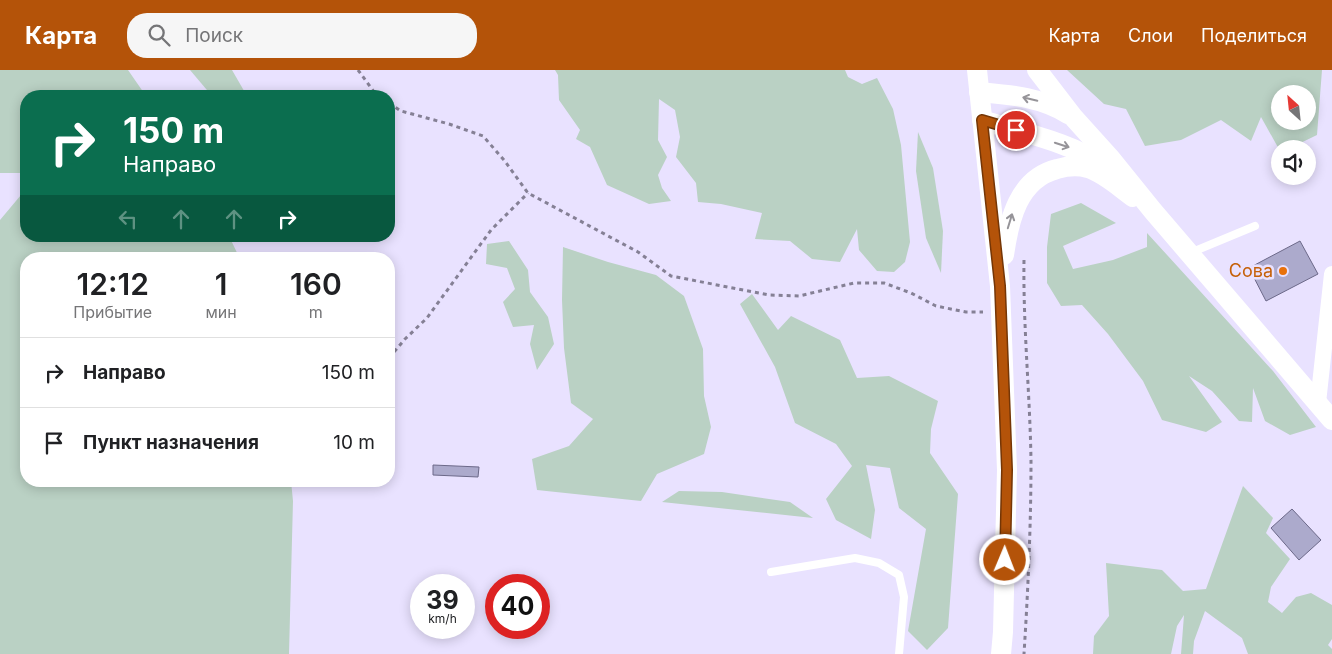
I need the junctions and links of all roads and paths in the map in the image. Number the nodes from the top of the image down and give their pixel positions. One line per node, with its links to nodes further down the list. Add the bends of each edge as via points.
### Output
1 (358, 70): 4 (path)
2 (977, 70): 5 (street)
3 (1037, 70): 7 (street)
4 (373, 90)
5 (979, 92): 7 (street, one-way to 5, via 1042,102); 8 (street)
6 (395, 107): 9 (path, via 483,136)
7 (1074, 118): 10 (street)
8 (982, 120): 10 (street, one-way to 10, via 1088,155 1112,172); 15 (street)
9 (528, 193): 16 (path, via 638,252 671,276 769,295 799,296 854,283 884,283 936,306 966,312); 17 (path, via 491,230 427,318)
10 (1152, 211): 13 (street); 15 (street, one-way to 10, via 1008,228 1014,210 1026,188 1050,170 1069,166 1097,172)
11 (1255, 226): 13 (lane)
12 (1024, 253): 23 (path, via 1031,460)
13 (1189, 253): 18 (street)
14 (1332, 274): 18 (street)
15 (1000, 286): 16 (street)
16 (1001, 311): 22 (street, via 1007,470)
17 (395, 351)
18 (1318, 404): 19 (street)
19 (1332, 420)
20 (771, 572): 21 (lane, via 855,558 880,563 899,575 904,597)
21 (900, 654)
22 (1001, 654)
23 (1024, 654)

